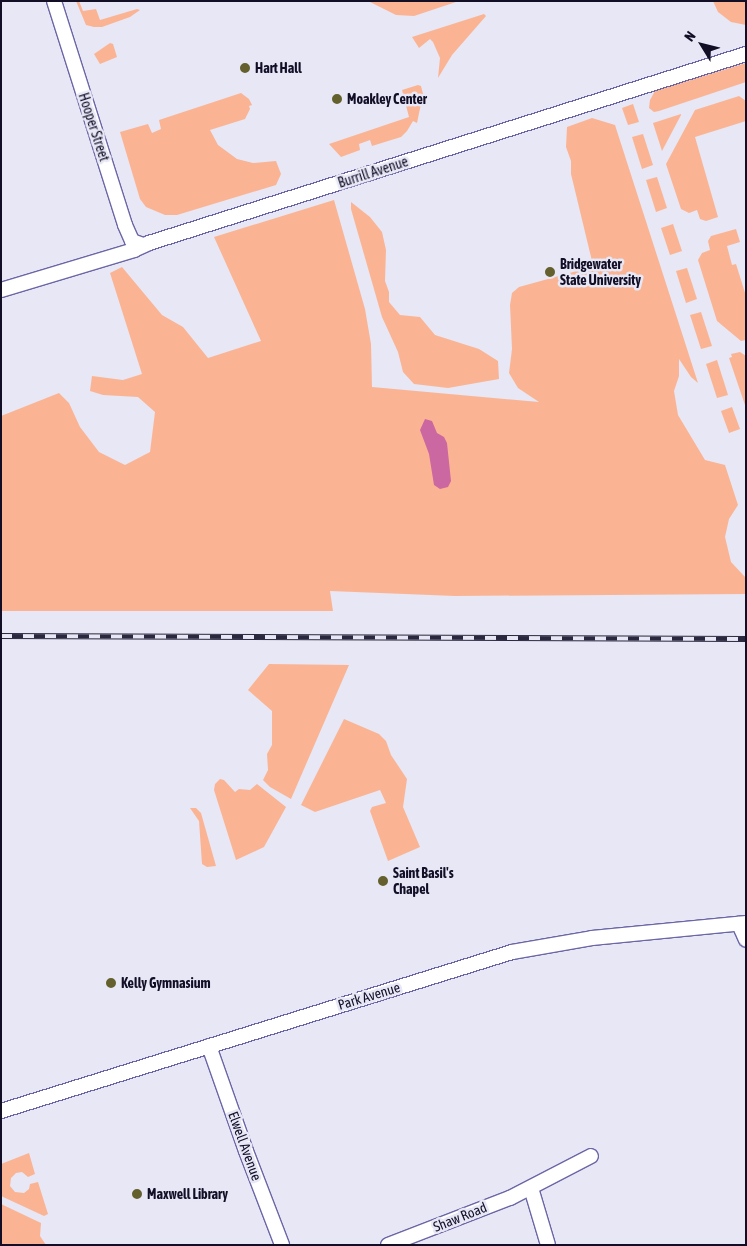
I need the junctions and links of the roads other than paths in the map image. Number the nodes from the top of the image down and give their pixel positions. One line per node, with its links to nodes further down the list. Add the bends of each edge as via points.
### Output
1 (54, 1): 3 (street, Hooper Street, via 125,225 132,241)
2 (746, 54): 3 (street, Burrill Avenue)
3 (143, 245): 4 (street, Burrill Avenue)
4 (1, 290)
5 (742, 924): 6 (street); 7 (street, Park Avenue, via 537,946)
6 (746, 940)
7 (209, 1046): 8 (street, Park Avenue); 11 (street, Elwell Avenue)
8 (1, 1111)
9 (591, 1156): 10 (street, Shaw Road)
10 (530, 1188): 12 (street, Shaw Road); 13 (street)
11 (282, 1245)
12 (388, 1245)
13 (548, 1245)

